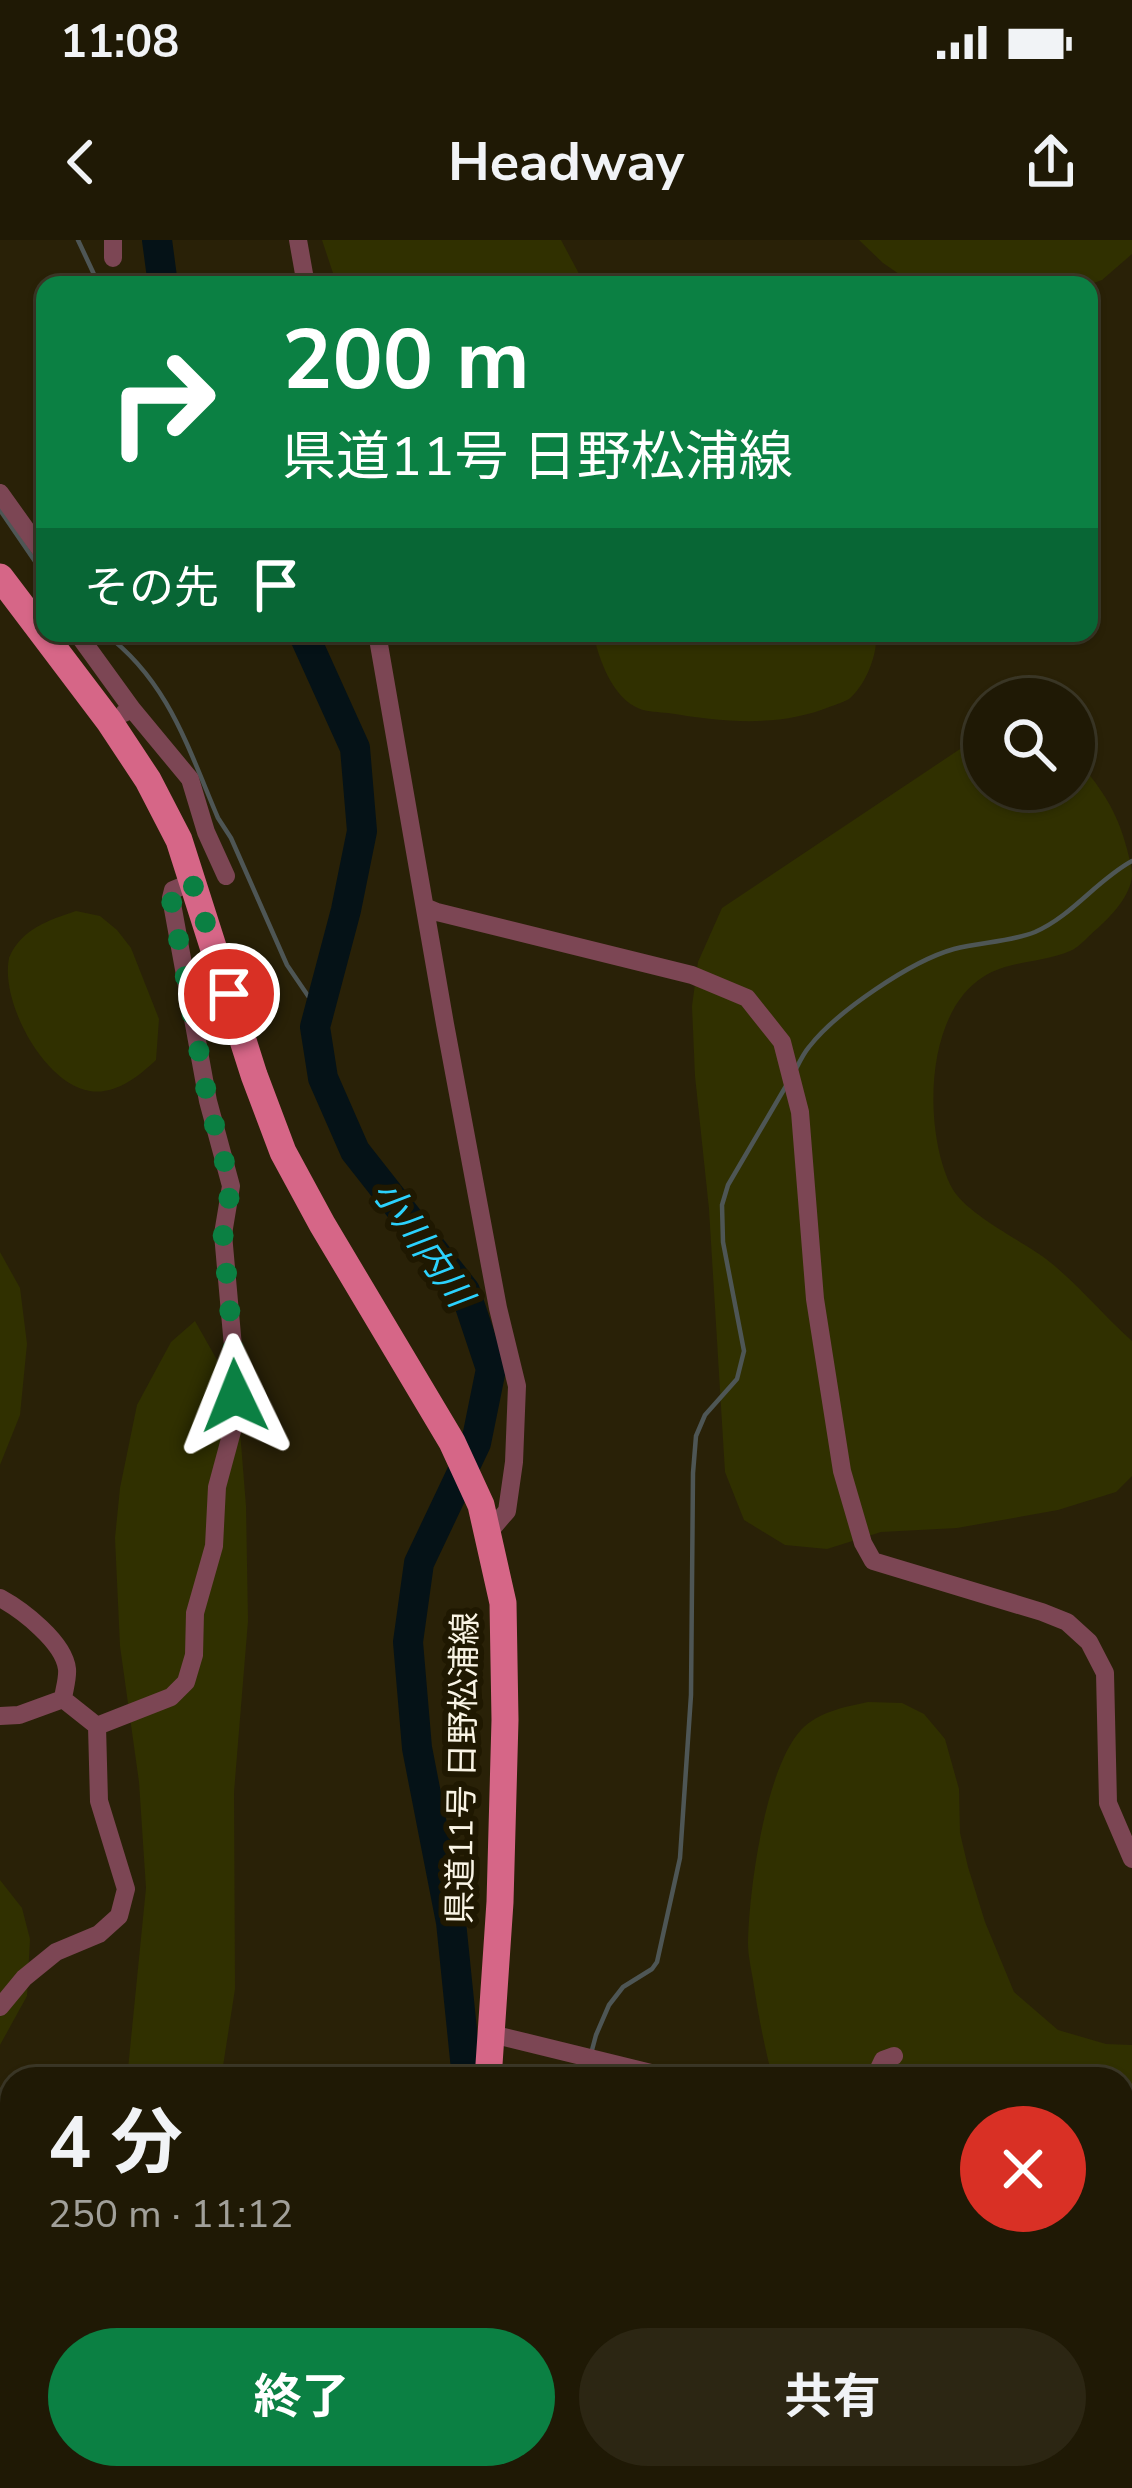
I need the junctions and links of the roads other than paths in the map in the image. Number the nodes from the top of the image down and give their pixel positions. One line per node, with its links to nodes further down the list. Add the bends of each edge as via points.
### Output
1 (298, 240): 2 (street)
2 (304, 276)
3 (0, 493): 4 (street)
4 (36, 543)
5 (0, 578): 6 (main road, 県道11号 日野松浦線)
6 (36, 619)
7 (57, 642): 10 (main road, 県道11号 日野松浦線)
8 (82, 642): 10 (street)
9 (379, 642): 13 (street)
10 (121, 715): 11 (street, via 190,779); 12 (main road, 県道11号 日野松浦線)
11 (226, 876)
12 (192, 882): 14 (main road, 県道11号 日野松浦線, via 283,1152 452,1442); 18 (street, via 171,898 231,1186 223,1234 234,1424 186,1682 172,1697)
13 (425, 907): 14 (street, via 518,1386 507,1510); 19 (street, via 692,975 747,998 768,1022 782,1042 800,1112 815,1299 842,1471 863,1543 873,1561 1042,1612 1089,1642 1106,1673 1108,1803)
14 (488, 1533): 21 (main road, 県道11号 日野松浦線, via 503,1603 506,1720)
15 (0, 1598): 16 (street, via 58,1647 67,1667)
16 (63, 1699): 17 (street); 18 (street)
17 (0, 1716)
18 (97, 1726): 20 (street, via 98,1802 126,1889 119,1916 56,1952)
19 (1132, 1859)
20 (0, 2007)
21 (491, 2034): 23 (main road, 県道11号 日野松浦線); 24 (street)
22 (894, 2056): 25 (street)
23 (489, 2067)
24 (626, 2067)
25 (880, 2067)

